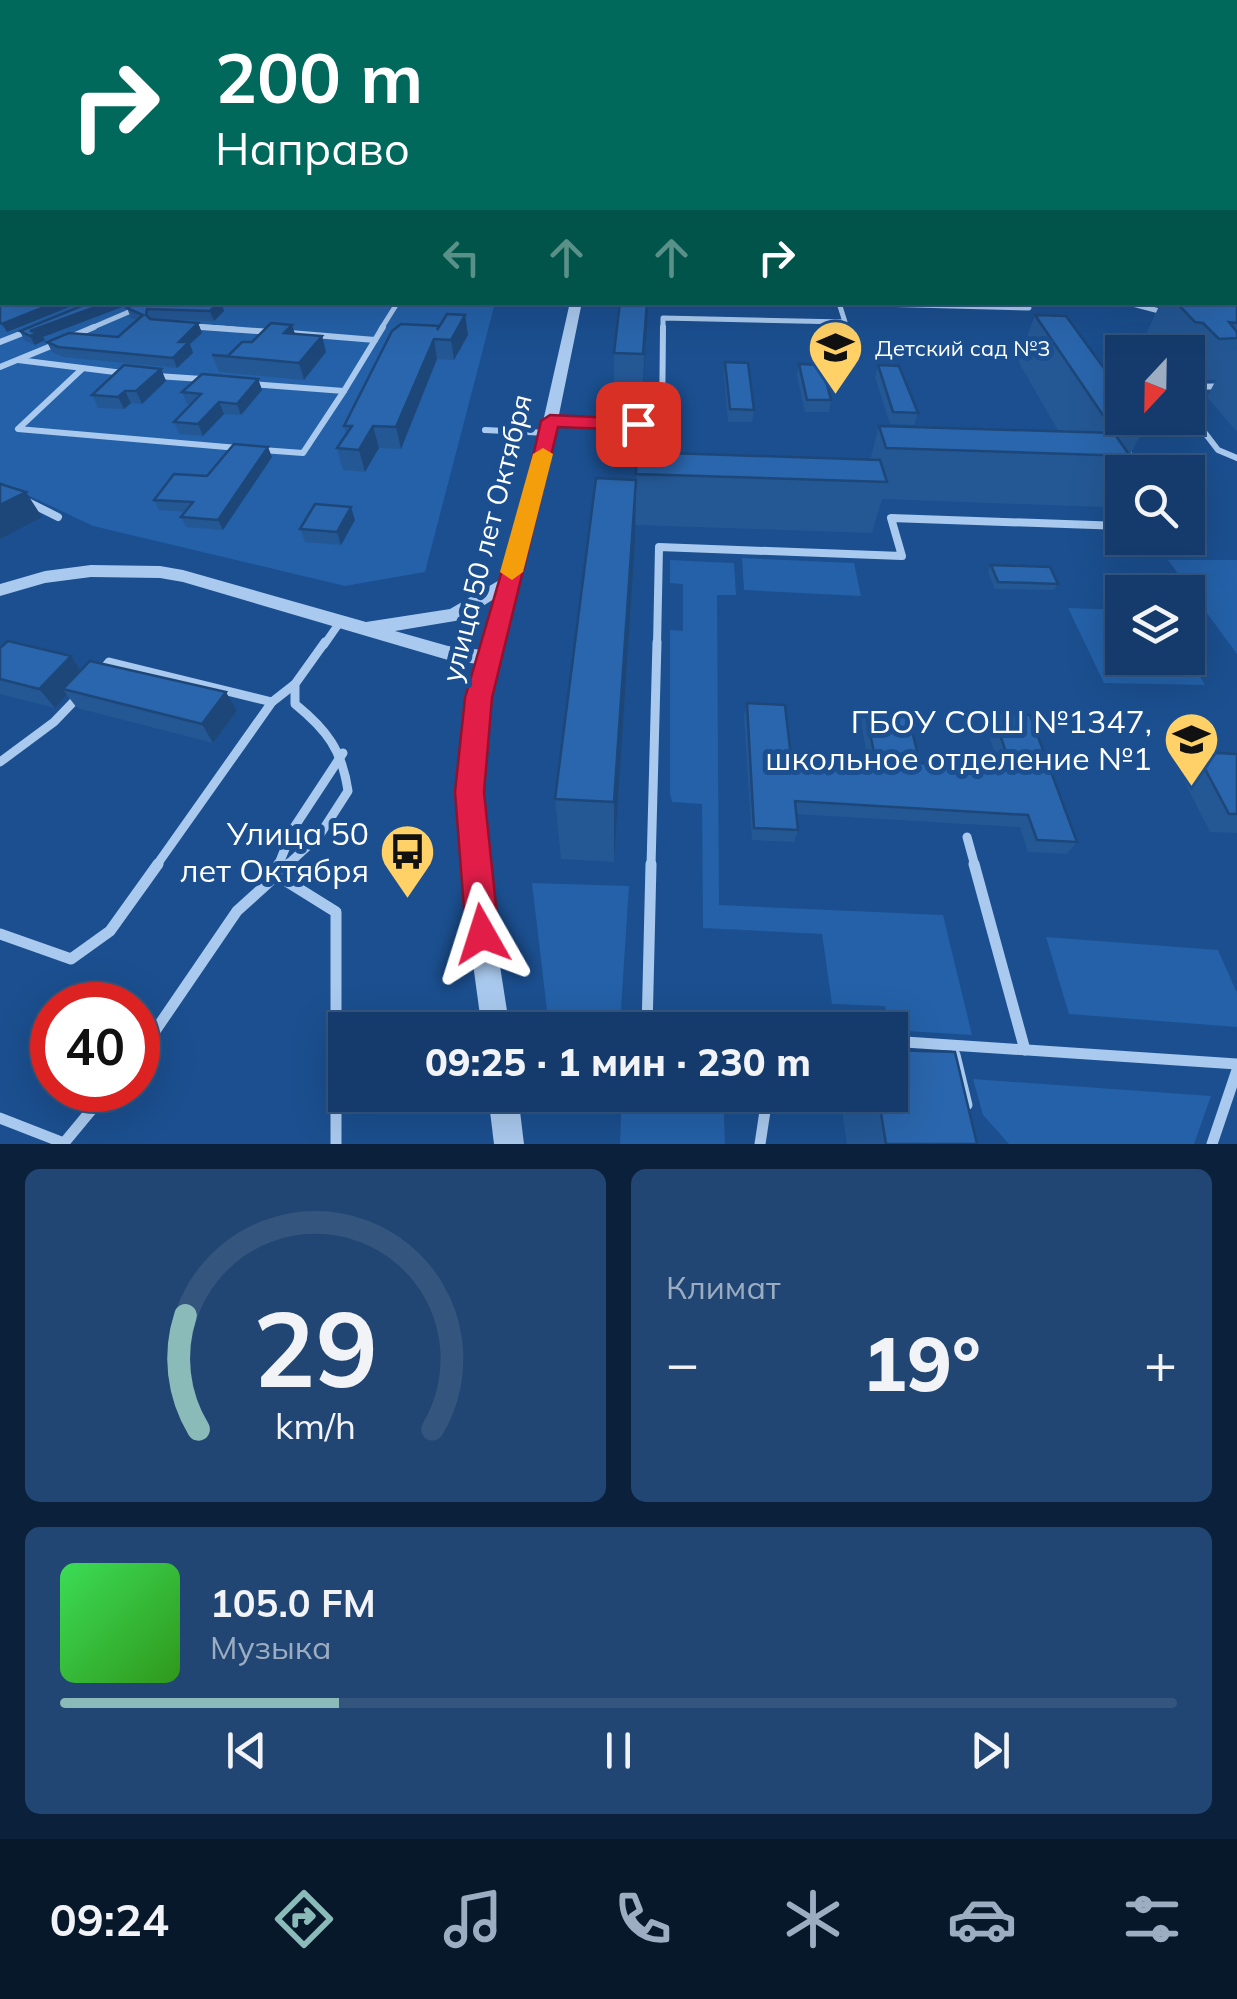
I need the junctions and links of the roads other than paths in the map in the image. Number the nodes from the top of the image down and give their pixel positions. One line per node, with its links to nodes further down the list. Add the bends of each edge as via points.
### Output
1 (145, 305): 13 (lane)
2 (396, 305): 11 (lane)
3 (575, 305): 21 (street, улица 50 лет Октября)
4 (839, 305): 21 (lane, via 845,322 663,318 662,425)
5 (1028, 305): 8 (lane)
6 (1136, 305): 7 (lane)
7 (1166, 313)
8 (1040, 322)
9 (176, 324): 11 (lane)
10 (33, 329): 12 (lane)
11 (375, 340): 20 (lane)
12 (0, 342)
13 (18, 360): 14 (lane); 15 (lane)
14 (0, 367)
15 (82, 370): 16 (lane); 20 (lane, via 18,430 303,453)
16 (213, 380)
17 (250, 384): 20 (lane)
18 (1205, 386): 19 (lane)
19 (1237, 386)
20 (344, 391)
21 (549, 427): 22 (lane); 30 (street, улица 50 лет Октября)
22 (486, 430)
23 (1205, 433): 26 (lane, via 1218,450)
24 (1122, 444): 25 (lane)
25 (1130, 455)
26 (1237, 458)
27 (14, 495): 28 (lane)
28 (58, 516)
29 (1105, 525): 43 (lane, via 891,518 902,556 659,548)
30 (508, 582): 33 (street, via 454,615); 34 (street, улица 50 лет Октября)
31 (0, 590): 32 (street, via 54,574 142,568)
32 (340, 622): 33 (street); 35 (lane)
33 (362, 628): 34 (street)
34 (487, 658): 42 (street, улица 50 лет Октября, via 470,792)
35 (295, 684): 36 (lane); 37 (lane, via 295,704 331,732)
36 (272, 702): 38 (lane, via 109,662 54,722); 41 (lane, via 110,931 71,960)
37 (343, 754): 40 (lane, via 294,829); 40 (lane, via 348,791 319,836)
38 (0, 762)
39 (966, 837): 47 (lane)
40 (275, 874): 44 (lane, via 236,911); 54 (lane, via 336,912)
41 (0, 934)
42 (493, 1012)
43 (647, 1012)
44 (160, 1023)
45 (908, 1043): 46 (lane)
46 (952, 1046): 47 (lane); 53 (lane)
47 (1025, 1050): 48 (lane)
48 (1237, 1067): 57 (lane)
49 (90, 1112): 52 (lane, via 64,1143)
50 (505, 1112): 55 (street)
51 (765, 1112): 56 (lane)
52 (0, 1118)
53 (970, 1120)
54 (336, 1144)
55 (509, 1144)
56 (760, 1144)
57 (1212, 1144)

